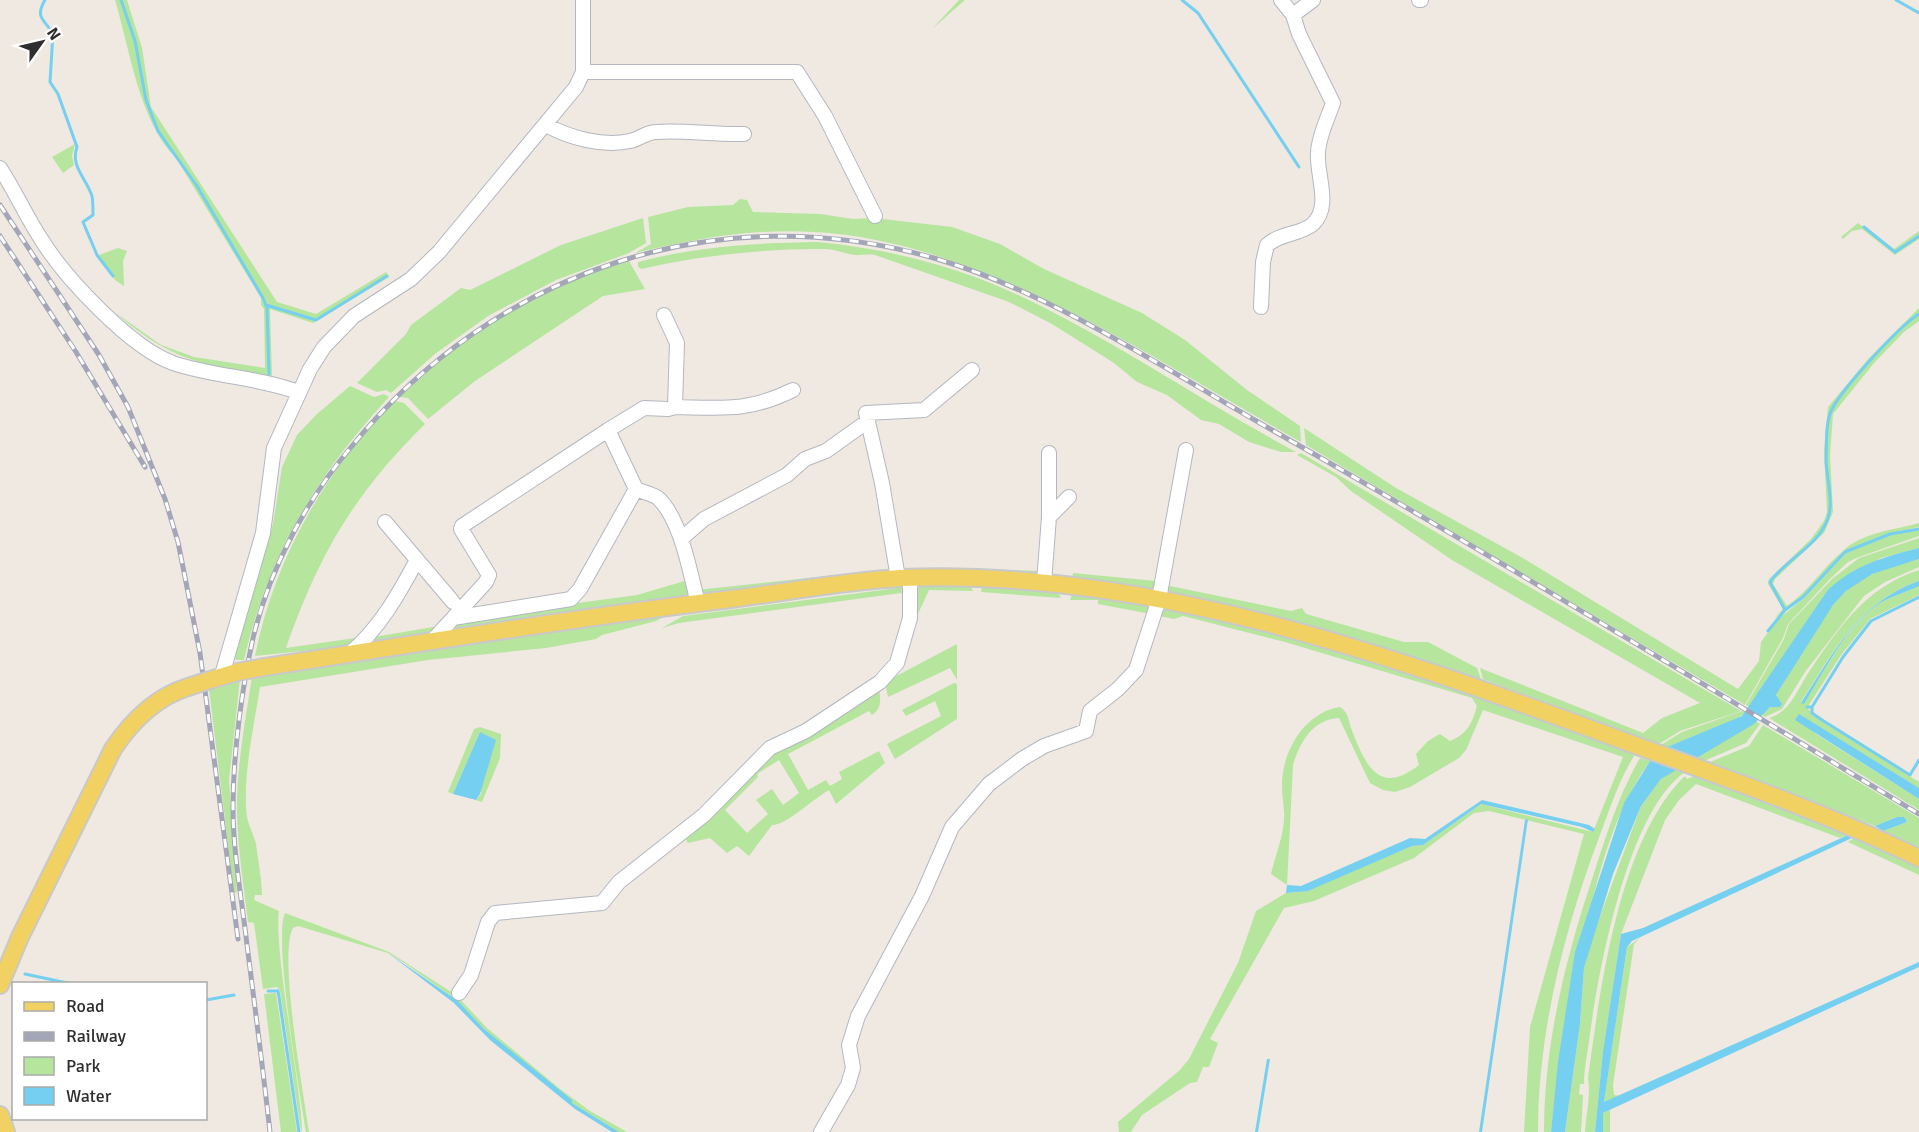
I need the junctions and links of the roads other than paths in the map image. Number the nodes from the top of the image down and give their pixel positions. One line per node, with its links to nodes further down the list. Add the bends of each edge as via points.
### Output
1 (583, 0): 5 (street)
2 (1281, 0): 4 (street)
3 (1313, 0): 4 (street)
4 (1293, 15): 10 (street, via 1333,103 1318,152 1323,204 1312,225 1283,234 1267,245)
5 (583, 72): 6 (street); 9 (street, via 797,72 825,116)
6 (546, 125): 7 (street, via 587,140 613,143 654,132); 14 (street, via 423,269 372,303 324,347)
7 (744, 134)
8 (0, 168): 14 (street, via 42,242 140,346 190,369 268,382)
9 (875, 216)
10 (1261, 307)
11 (664, 315): 15 (street, via 677,343)
12 (972, 370): 16 (street, via 924,410 866,413)
13 (793, 390): 15 (street, via 767,403 746,407)
14 (298, 392): 34 (street, via 274,448 263,533)
15 (675, 407): 17 (street, via 644,408)
16 (868, 421): 24 (street, via 826,451 805,459 787,475 704,519); 26 (street)
17 (608, 430): 20 (street); 31 (street, via 462,526 489,575)
18 (1186, 450): 28 (street)
19 (1049, 453): 22 (street)
20 (636, 489): 24 (street, via 657,497); 31 (street, via 571,599)
21 (1069, 497): 22 (street)
22 (1049, 516): 27 (street)
23 (385, 522): 25 (street)
24 (681, 539): 30 (street)
25 (417, 560): 29 (street); 33 (street, via 388,612)
26 (904, 578): 27 (main road); 30 (main road); 37 (street, via 910,618 897,663 880,682 806,730 770,748 704,815 619,882 602,903 495,914 488,922 471,975)
27 (1044, 583): 28 (main road)
28 (1159, 599): 35 (main road, via 1289,630 1523,703 1816,812); 40 (street, via 1136,670 1090,711 1086,731 1044,746 1022,759 989,784 952,827 922,896 858,1016 849,1045 853,1068 848,1085)
29 (453, 602)
30 (698, 603): 32 (main road)
31 (453, 618): 32 (street)
32 (433, 640): 33 (main road)
33 (349, 654): 34 (main road, bridge)
34 (223, 676): 36 (main road, bridge, via 166,697 126,729 20,937)
35 (1919, 858)
36 (0, 985)
37 (459, 993)
38 (0, 1115): 39 (main road)
39 (6, 1132)
40 (821, 1132)

